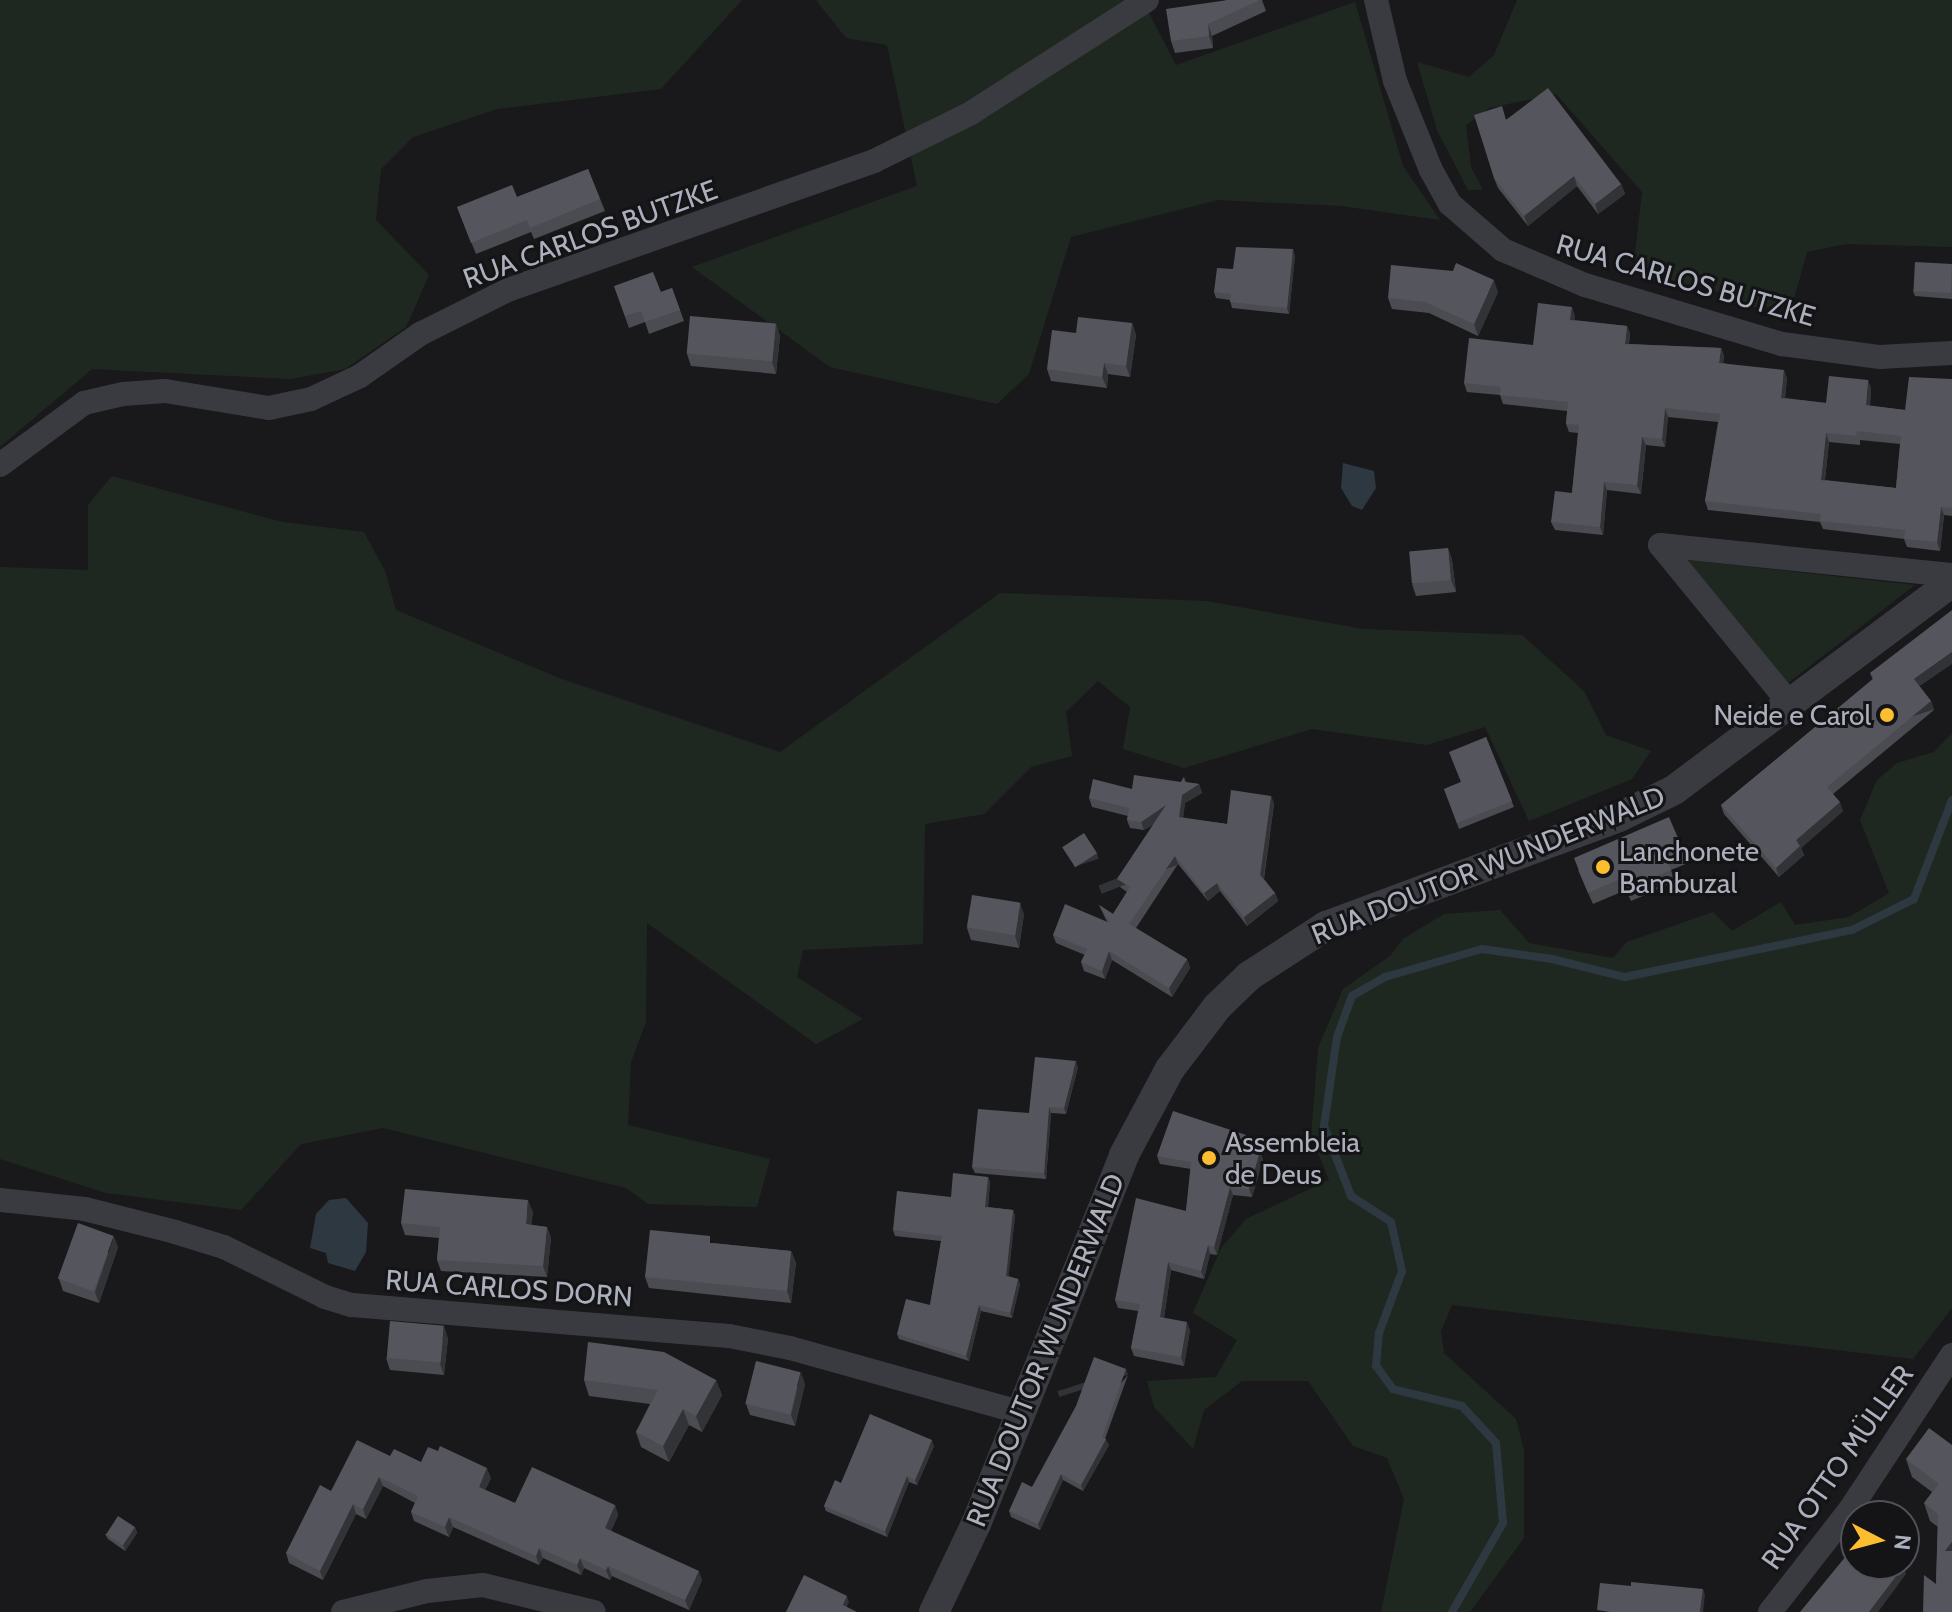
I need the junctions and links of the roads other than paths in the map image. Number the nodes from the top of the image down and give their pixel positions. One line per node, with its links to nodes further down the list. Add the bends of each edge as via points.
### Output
1 (1147, 0): 4 (street, RUA CARLOS BUTZKE, via 971,113 874,161 508,290 420,334 360,376 311,399 269,408 165,391 97,400 42,429)
2 (1376, 0): 3 (street, RUA CARLOS BUTZKE, via 1395,81 1431,170 1450,204 1503,250 1585,285 1782,344 1880,357)
3 (1952, 353)
4 (0, 465)
5 (1952, 575): 7 (street, via 1660,545)
6 (1952, 582): 7 (street, RUA DOUTOR WUNDERWALD)
7 (1792, 706): 10 (street, RUA DOUTOR WUNDERWALD, via 1646,806 1326,926 1249,976 1188,1041 1149,1102)
8 (0, 1200): 10 (street, RUA CARLOS DORN, via 85,1209 175,1232 224,1247 352,1305 729,1336)
9 (1952, 1355): 14 (street, RUA OTTO MÜLLER, via 1849,1511)
10 (1023, 1413): 13 (street, RUA DOUTOR WUNDERWALD)
11 (343, 1612): 12 (street, via 427,1591 483,1585)
12 (594, 1612)
13 (934, 1612)
14 (1770, 1612)

